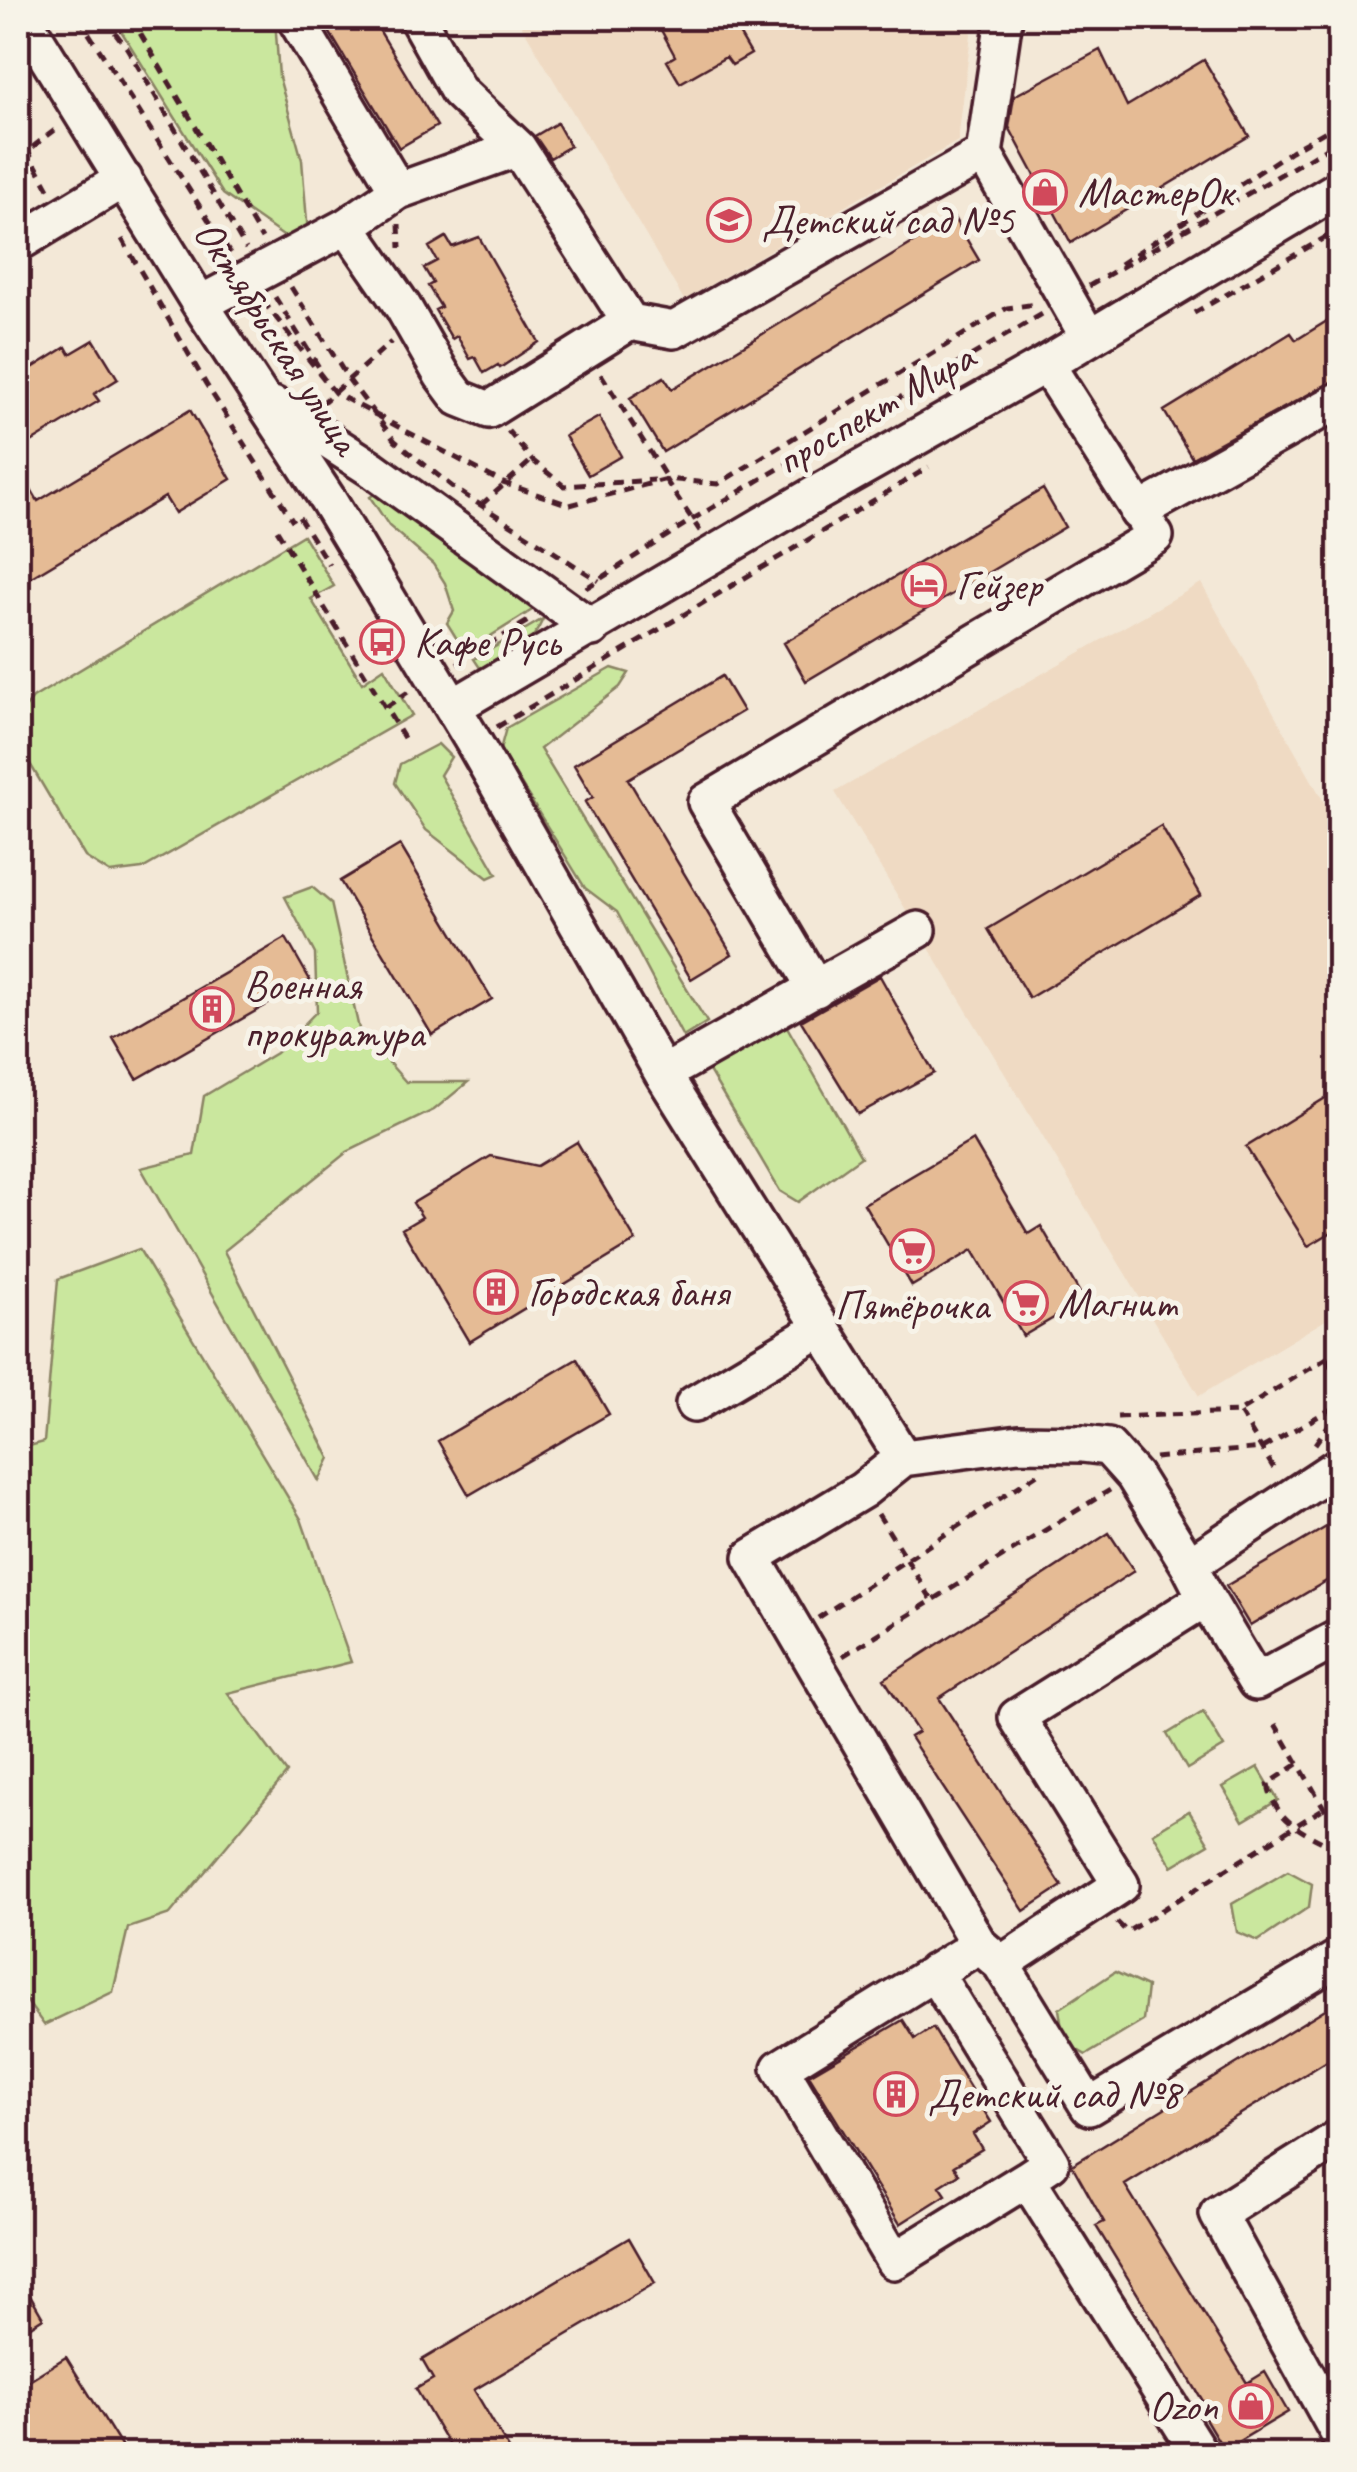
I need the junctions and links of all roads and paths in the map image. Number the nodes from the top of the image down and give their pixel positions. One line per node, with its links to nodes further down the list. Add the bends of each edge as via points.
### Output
1 (23, 18): 7 (street, Октябрьская улица)
2 (104, 18): 20 (path)
3 (132, 18): 20 (path)
4 (295, 18): 14 (street)
5 (417, 18): 9 (street, via 458,91)
6 (1004, 18): 10 (street)
7 (79, 109): 11 (path); 12 (street, Октябрьская улица)
8 (1340, 123): 21 (path)
9 (518, 148): 14 (street); 25 (street)
10 (984, 154): 21 (street); 25 (street, via 674,330)
11 (18, 158)
12 (124, 179): 18 (street); 22 (street, Октябрьская улица)
13 (1340, 188): 26 (street, проспект Мира)
14 (398, 191): 15 (street); 19 (path)
15 (346, 226): 20 (street); 23 (street)
16 (1340, 229): 24 (path)
17 (120, 236): 35 (path)
18 (18, 243)
19 (400, 249)
20 (268, 268): 22 (street); 29 (path); 30 (path)
21 (1066, 300): 26 (street); 42 (path)
22 (200, 304): 33 (street, Октябрьская улица, via 260,396)
23 (403, 306): 29 (path, via 390,347); 32 (street, via 460,398)
24 (1182, 320)
25 (630, 322): 27 (street)
26 (1089, 338): 28 (street, проспект Мира)
27 (587, 350): 32 (street); 38 (path)
28 (1046, 364): 41 (street); 45 (street, проспект Мира)
29 (349, 380): 30 (path); 40 (path, via 395,441)
30 (335, 393): 33 (path)
31 (1340, 400): 41 (street)
32 (489, 410): 34 (path)
33 (294, 430): 35 (path); 37 (street); 39 (street, Октябрьская улица)
34 (532, 460): 38 (path, via 564,486); 40 (path)
35 (256, 463): 43 (path)
36 (934, 464): 53 (path)
37 (372, 468): 39 (street); 47 (street)
38 (667, 479): 42 (path)
39 (328, 500): 49 (street, Октябрьская улица)
40 (481, 505): 46 (path)
41 (1138, 512): 55 (street, via 1155,536 706,802)
42 (692, 519): 45 (path); 46 (path)
43 (292, 520)
44 (278, 530): 50 (path)
45 (715, 554): 48 (street, проспект Мира)
46 (599, 581): 47 (path)
47 (560, 603): 48 (street); 49 (path)
48 (592, 628): 51 (street, проспект Мира)
49 (434, 677): 50 (path); 51 (street, Октябрьская улица)
50 (386, 707): 52 (path)
51 (454, 707): 53 (street, Октябрьская улица)
52 (404, 738)
53 (473, 741): 56 (street, Октябрьская улица)
54 (918, 930): 55 (street)
55 (816, 989): 56 (street)
56 (664, 1074): 57 (street, Октябрьская улица)
57 (820, 1330): 61 (street); 67 (street, Октябрьская улица)
58 (1340, 1350): 59 (path)
59 (1326, 1358): 60 (path); 63 (path)
60 (1340, 1385)
61 (694, 1404)
62 (1340, 1404): 66 (path)
63 (1239, 1412): 64 (path); 66 (path)
64 (1116, 1417)
65 (1083, 1444): 67 (street, via 1019,1443); 69 (street, via 1108,1447); 72 (path)
66 (1262, 1448): 69 (path); 70 (path)
67 (903, 1458): 71 (street)
68 (1340, 1465): 73 (street)
69 (1138, 1467): 73 (street); 75 (path)
70 (1277, 1474)
71 (863, 1490): 72 (path); 76 (street, via 752,1556)
72 (906, 1560): 75 (path); 76 (path)
73 (1190, 1564): 74 (street)
74 (1206, 1598): 77 (street, via 1256,1682); 85 (street, via 1017,1717 1122,1886)
75 (932, 1600): 78 (path)
76 (794, 1634): 78 (street)
77 (1340, 1637)
78 (818, 1672): 86 (street)
79 (1274, 1724): 80 (path)
80 (1298, 1764): 81 (path); 82 (path, via 1268,1784 1272,1804)
81 (1324, 1808): 82 (path); 83 (path)
82 (1293, 1828): 84 (path); 85 (path, via 1127,1932)
83 (1340, 1835)
84 (1340, 1851)
85 (1096, 1902): 86 (street)
86 (990, 1955): 87 (street, via 1089,2107); 88 (street)
87 (1340, 1957)
88 (934, 1972): 90 (street, via 1051,2163); 90 (street, via 780,2068 894,2261)
89 (1340, 2138): 91 (street, via 1218,2214)
90 (1027, 2179): 92 (street)
91 (1340, 2436)
92 (1200, 2454)

